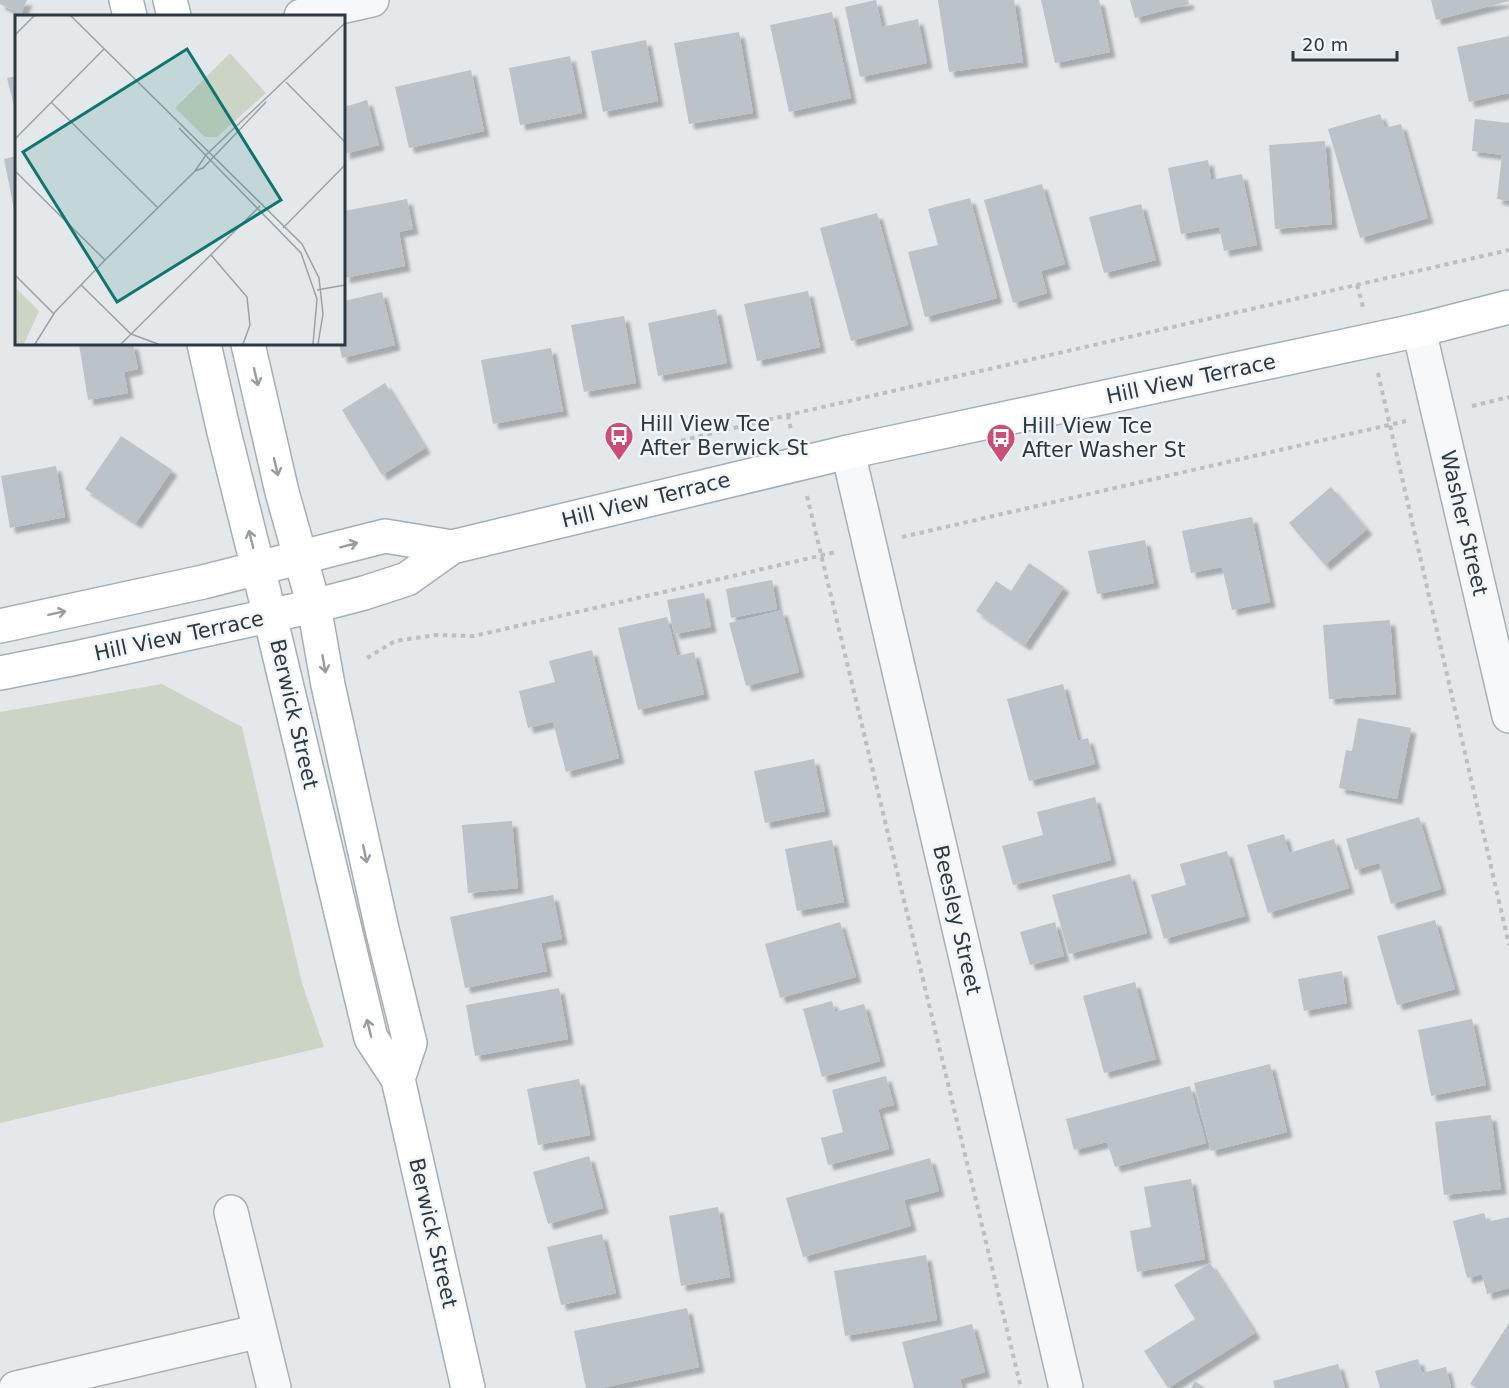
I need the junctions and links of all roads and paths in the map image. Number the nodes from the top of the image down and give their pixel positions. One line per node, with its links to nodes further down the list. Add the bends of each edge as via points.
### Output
1 (126, 0): 4 (main road)
2 (170, 0): 5 (main road)
3 (372, 0): 6 (street)
4 (130, 15)
5 (174, 15)
6 (305, 15)
7 (1509, 250): 8 (path)
8 (1358, 285): 11 (path); 16 (path)
9 (1509, 307): 10 (main road, Hill View Terrace)
10 (1419, 330): 11 (main road, Hill View Terrace); 15 (street, Washer Street)
11 (1370, 340): 17 (path); 19 (main road, Hill View Terrace)
12 (204, 345): 25 (main road, Berwick Street, one-way to 12)
13 (248, 345): 24 (main road, Berwick Street, one-way to 24)
14 (1509, 397): 15 (path)
15 (1438, 414): 17 (path); 31 (street, Washer Street)
16 (788, 415): 18 (path); 20 (path)
17 (1389, 425): 21 (path); 32 (path)
18 (656, 447)
19 (848, 452): 20 (main road, Hill View Terrace); 21 (street, Beesley Street)
20 (800, 464): 22 (main road, Hill View Terrace); 23 (path)
21 (870, 544): 23 (path); 40 (street, Beesley Street)
22 (452, 547): 24 (main road, Hill View Terrace, one-way to 22, via 386,536); 26 (main road, Hill View Terrace, via 407,579)
23 (822, 555): 29 (path, via 474,636 395,640); 39 (path)
24 (301, 558): 25 (main road, Hill View Terrace); 26 (main road, Berwick Street)
25 (258, 569): 27 (main road, Berwick Street); 28 (main road, Hill View Terrace, one-way to 25)
26 (314, 606): 27 (main road, Hill View Terrace); 33 (main road, Berwick Street, one-way to 33, via 328,685 410,1043)
27 (270, 616): 30 (main road, Hill View Terrace); 33 (main road, Berwick Street, one-way to 27, via 371,1038)
28 (0, 626)
29 (367, 658)
30 (0, 673)
31 (1509, 716)
32 (1509, 945)
33 (398, 1079): 38 (main road, Berwick Street)
34 (231, 1212): 35 (street)
35 (260, 1331): 36 (street); 37 (street)
36 (16, 1388)
37 (274, 1388)
38 (468, 1388)
39 (1020, 1388)
40 (1066, 1388)

